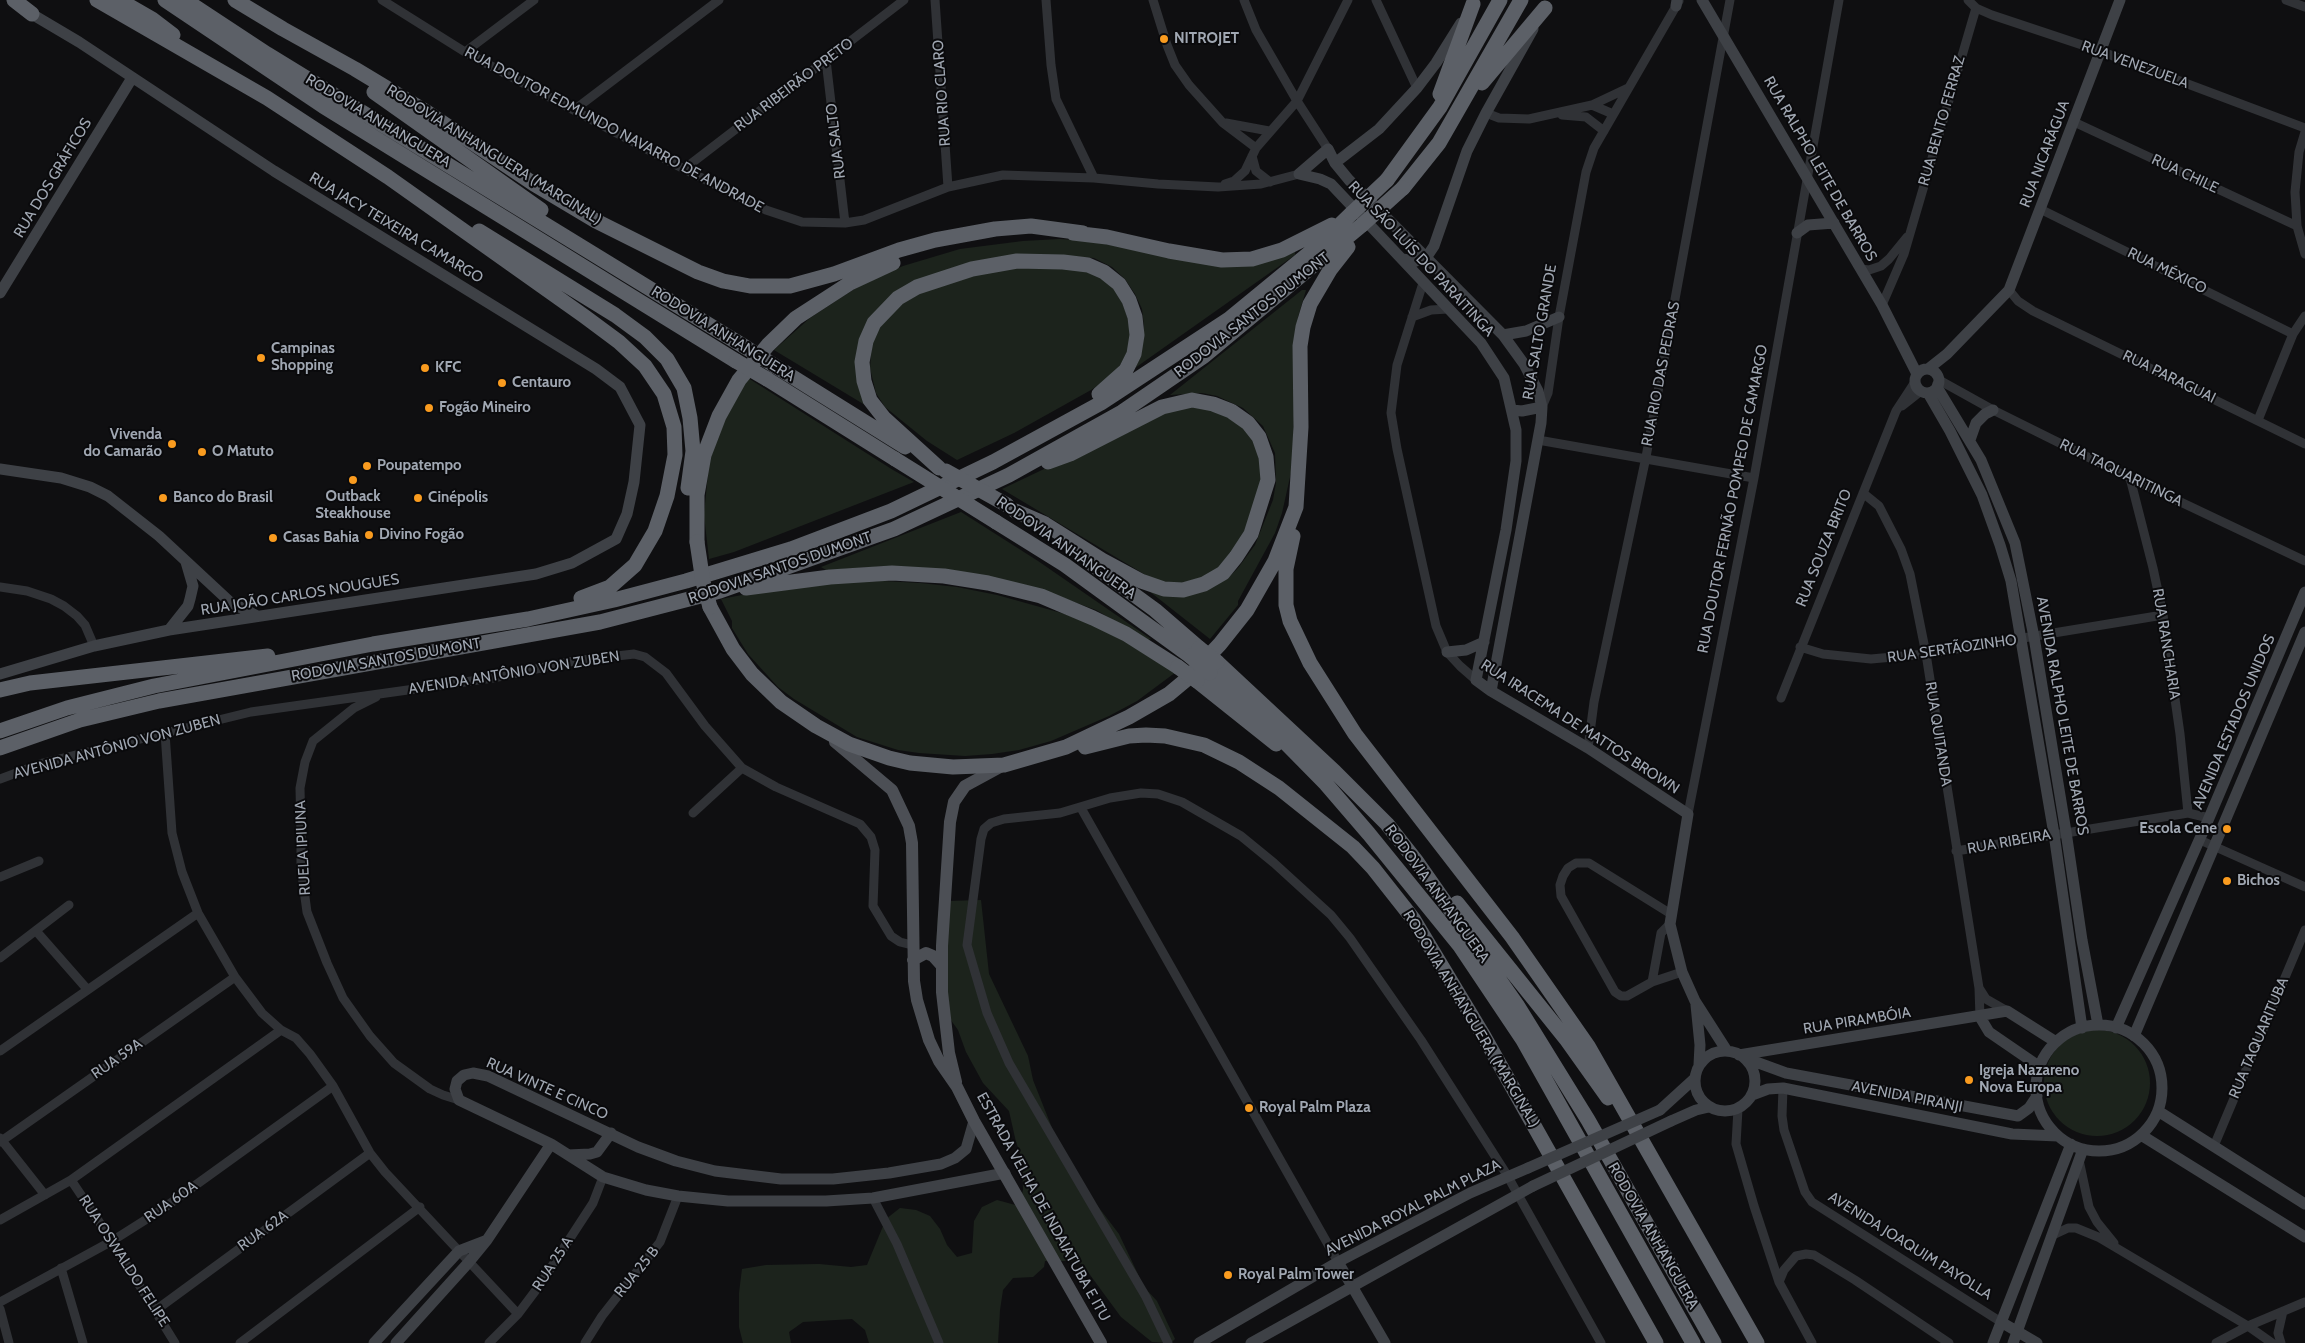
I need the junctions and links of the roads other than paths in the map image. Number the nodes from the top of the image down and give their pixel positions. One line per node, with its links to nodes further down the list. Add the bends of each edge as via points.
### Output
1 (8, 0): 31 (street, RUA JACY TEIXEIRA CAMARGO)
2 (14, 0): 31 (highway)
3 (97, 0): 37 (highway)
4 (119, 0): 37 (highway, via 152,19)
5 (165, 0): 93 (highway, RODOVIA ANHANGUERA, bridge, via 323,106 736,361)
6 (185, 0): 81 (highway, RODOVIA ANHANGUERA)
7 (235, 0): 32 (highway, RODOVIA ANHANGUERA (MARGINAL))
8 (382, 0): 35 (street, RUA DOUTOR EDMUNDO NAVARRO DE ANDRADE)
9 (534, 0): 35 (street)
10 (719, 0): 43 (street)
11 (904, 0): 36 (street, RUA RIBEIRÃO PRETO)
12 (935, 0): 67 (street, RUA RIO CLARO)
13 (1046, 0): 64 (street, via 1050,65 1056,99)
14 (1153, 0): 50 (street, via 1159,26 1175,64 1188,85)
15 (1244, 0): 41 (street, via 1256,30)
16 (1348, 0): 41 (street)
17 (1376, 0): 40 (street)
18 (1500, 0): 55 (highway, via 1458,77)
19 (1521, 0): 56 (highway)
20 (1702, 0): 33 (street, RUA RALPHO LEITE DE BARROS)
21 (1730, 0): 33 (street, RUA RIO DAS PEDRAS)
22 (1839, 0): 63 (street, RUA DOUTOR FERNÃO POMPEO DE CAMARGO)
23 (1968, 0): 30 (street, RUA VENEZUELA)
24 (2120, 0): 34 (street, RUA NICARÁGUA)
25 (2286, 0): 29 (street)
26 (1474, 2): 40 (street); 55 (highway, via 1445,84)
27 (1677, 2): 39 (street, RUA SALTO GRANDE)
28 (1548, 4): 44 (street); 56 (highway, via 1476,90)
29 (2305, 7)
30 (1976, 8): 34 (street, RUA VENEZUELA); 77 (street, RUA BENTO FERRAZ)
31 (32, 14): 38 (street, RUA JACY TEIXEIRA CAMARGO)
32 (283, 29): 75 (highway, RODOVIA ANHANGUERA (MARGINAL), via 355,68 596,221 698,272 723,281 750,286 790,286 899,250 995,229 1031,226); 81 (highway, via 452,145)
33 (1724, 35): 63 (street, RUA RALPHO LEITE DE BARROS); 105 (street, RUA RIO DAS PEDRAS)
34 (2100, 51): 49 (street, RUA NICARÁGUA); 51 (street, RUA VENEZUELA)
35 (465, 52): 43 (street, RUA DOUTOR EDMUNDO NAVARRO DE ANDRADE)
36 (826, 60): 60 (street, RUA RIBEIRÃO PRETO); 71 (street, RUA SALTO)
37 (226, 74): 62 (highway)
38 (132, 78): 85 (street, RUA DOS GRÁFICOS); 115 (street, RUA JACY TEIXEIRA CAMARGO, via 274,171 596,369 620,387 640,425 639,445 627,514 616,539)
39 (1628, 87): 42 (street); 48 (street, RUA SALTO GRANDE)
40 (1417, 88): 59 (street, via 1379,130)
41 (1297, 101): 45 (street); 46 (street)
42 (1592, 105): 47 (street); 48 (street)
43 (574, 110): 60 (street, RUA DOUTOR EDMUNDO NAVARRO DE ANDRADE)
44 (1486, 112): 47 (street, via 1513,120); 80 (street, via 1457,175 1434,246)
45 (1286, 113): 46 (street); 52 (street)
46 (1306, 114): 57 (street)
47 (1554, 114): 53 (street, via 1586,117)
48 (1613, 114): 53 (street, RUA SALTO GRANDE)
49 (2074, 122): 69 (street, RUA NICARÁGUA); 73 (street, RUA CHILE)
50 (1223, 123): 52 (street); 58 (street)
51 (2305, 128)
52 (1269, 131): 58 (street)
53 (1604, 131): 90 (street, RUA SALTO GRANDE, via 1586,172)
54 (2305, 132): 73 (street, via 2297,169)
55 (1420, 134): 70 (highway, RODOVIA SANTOS DUMONT, bridge, via 1387,180)
56 (1439, 143): 74 (highway, RODOVIA SANTOS DUMONT, bridge, via 1403,188)
57 (1328, 149): 59 (street); 61 (street)
58 (1254, 152): 65 (street, via 1256,171); 68 (street, via 1245,172 1234,181)
59 (1335, 163): 66 (street); 80 (street)
60 (684, 169): 71 (street, RUA DOUTOR EDMUNDO NAVARRO DE ANDRADE, via 766,210 802,222)
61 (1299, 174): 65 (street, RUA DOUTOR EDMUNDO NAVARRO DE ANDRADE); 66 (street, RUA SÃO LUÍS DO PARAITINGA, via 1320,178)
62 (388, 177): 114 (highway, via 615,315 645,337 666,359 684,388 692,434 686,521); 123 (highway, via 619,342 650,373 669,405 675,438 672,478 662,514 645,550 635,565 610,587)
63 (1806, 177): 72 (street, RUA RALPHO LEITE DE BARROS); 76 (street, RUA DOUTOR FERNÃO POMPEO DE CAMARGO)
64 (1094, 178): 67 (street, RUA DOUTOR EDMUNDO NAVARRO DE ANDRADE, via 1002,176); 68 (street, RUA DOUTOR EDMUNDO NAVARRO DE ANDRADE)
65 (1270, 182): 68 (street, RUA DOUTOR EDMUNDO NAVARRO DE ANDRADE)
66 (1330, 184): 79 (street, RUA SÃO LUÍS DO PARAITINGA)
67 (948, 186): 71 (street, RUA DOUTOR EDMUNDO NAVARRO DE ANDRADE, via 887,212)
68 (1218, 187)
69 (2040, 209): 84 (street, RUA NICARÁGUA); 91 (street, RUA MÉXICO)
70 (1348, 217): 75 (highway, via 1282,250 1252,259 1222,260); 104 (highway, RODOVIA SANTOS DUMONT, via 1229,319 1101,403)
71 (845, 223)
72 (1834, 223): 76 (street, via 1808,225); 82 (street, RUA RALPHO LEITE DE BARROS)
73 (2296, 226): 78 (street)
74 (1358, 229): 108 (highway, RODOVIA SANTOS DUMONT, via 1204,356 1122,412); 112 (highway, via 1310,304 1303,327)
75 (1083, 233): 114 (highway, via 1016,234 924,252 867,274 796,318 739,380 719,416 699,475)
76 (1797, 233): 109 (street, RUA DOUTOR FERNÃO POMPEO DE CAMARGO)
77 (1909, 234): 82 (street, RUA BENTO FERRAZ, via 1881,266); 86 (street, RUA BENTO FERRAZ, via 1900,268)
78 (2305, 254)
79 (1402, 258): 80 (street); 83 (street, RUA SÃO LUÍS DO PARAITINGA)
80 (1426, 258): 92 (street)
81 (616, 266): 93 (highway, RODOVIA ANHANGUERA, bridge, via 745,347)
82 (1861, 269): 86 (street, RUA RALPHO LEITE DE BARROS)
83 (1423, 283): 87 (street, RUA SÃO LUÍS DO PARAITINGA); 89 (street, RUA IRACEMA DE MATTOS BROWN)
84 (2010, 290): 94 (street, RUA SOUZA BRITO); 98 (street, RUA PARAGUAI, via 2018,301 2033,310)
85 (0, 293)
86 (1882, 305): 94 (street, RUA RALPHO LEITE DE BARROS, via 1908,355)
87 (1448, 309): 89 (street, via 1431,310); 96 (street, RUA SÃO LUÍS DO PARAITINGA, via 1493,360 1504,378)
88 (2305, 316): 91 (street)
89 (1412, 317): 133 (street, RUA IRACEMA DE MATTOS BROWN, via 1397,365 1391,413 1431,608)
90 (1558, 317): 92 (street, via 1537,327); 95 (street, RUA SALTO GRANDE, via 1548,393)
91 (2293, 334): 98 (street)
92 (1503, 335): 95 (street, via 1532,377)
93 (771, 373): 106 (highway, RODOVIA ANHANGUERA); 132 (highway, RODOVIA ANHANGUERA, bridge, via 895,459 1065,565)
94 (1927, 379): 97 (street, RUA TAQUARITINGA); 99 (street, RUA RALPHO LEITE DE BARROS, via 1937,387); 100 (street, RUA RALPHO LEITE DE BARROS); 111 (street, RUA SOUZA BRITO, via 1896,411)
95 (1542, 407): 96 (street); 101 (street, RUA SALTO GRANDE)
96 (1512, 410): 128 (street, RUA SÃO LUÍS DO PARAITINGA, via 1516,460)
97 (1993, 410): 102 (street, via 1976,423); 110 (street, RUA TAQUARITINGA)
98 (2258, 420): 103 (street, RUA PARAGUAI)
99 (1960, 423): 102 (street, AVENIDA RALPHO LEITE DE BARROS)
100 (1950, 431): 127 (street, AVENIDA RALPHO LEITE DE BARROS, via 1993,522)
101 (1538, 440): 105 (street); 139 (street, RUA SALTO GRANDE)
102 (1970, 440): 126 (street, AVENIDA RALPHO LEITE DE BARROS, via 2015,543)
103 (2305, 444)
104 (1016, 449): 106 (highway, via 1098,395 1126,370 1134,354 1137,334 1130,300 1119,284 1104,272 1088,265 1040,260 993,264 917,287 886,308 874,323 862,362 870,400 903,437); 123 (highway, RODOVIA SANTOS DUMONT, via 891,510 791,548 686,581)
105 (1646, 457): 109 (street); 146 (street, RUA RIO DAS PEDRAS, via 1594,702)
106 (942, 469): 113 (highway, RODOVIA ANHANGUERA, bridge)
107 (0, 470): 116 (street, via 61,478 90,487 108,496)
108 (1009, 475): 113 (highway, via 1070,454 1162,406 1192,400 1213,404 1240,416 1259,438 1266,457 1268,480 1251,534 1236,557 1223,573 1194,588 1173,590 1141,581 1045,524); 119 (highway, RODOVIA SANTOS DUMONT, via 894,529)
109 (1754, 478): 155 (street, RUA DOUTOR FERNÃO POMPEO DE CAMARGO)
110 (2130, 478): 117 (street, RUA TAQUARITINGA); 121 (street, RUA RANCHARIA)
111 (1863, 493): 131 (street, RUA SOUZA BRITO); 134 (street, RUA QUITANDA, via 1879,506 1901,550 1910,574)
112 (1296, 507): 147 (highway, via 1275,561 1247,610 1187,679 1170,694 1121,721); 219 (highway, via 1286,569 1286,598 1290,621 1310,663 1355,734 1551,991 1588,1046)
113 (1011, 508): 132 (highway, RODOVIA ANHANGUERA, via 1155,610)
114 (693, 545): 142 (highway, bridge, via 695,571 719,626 733,649 765,688)
115 (604, 547): 122 (street, RUA JOÃO CARLOS NOUGUES, via 572,564 536,574)
116 (185, 560): 122 (street, via 230,602); 124 (street, via 193,586 188,606)
117 (2305, 561)
118 (0, 587): 130 (street, via 27,591 64,606 85,625)
119 (720, 591): 145 (highway, RODOVIA SANTOS DUMONT, via 600,622 159,701 80,720); 151 (highway, bridge, via 892,573 944,576 1041,596 1126,634 1178,666)
120 (2305, 592): 156 (street, AVENIDA ESTADOS UNIDOS)
121 (2163, 615): 126 (street, RUA SERTÃOZINHO); 154 (street, RUA RANCHARIA)
122 (259, 617): 124 (street, RUA JOÃO CARLOS NOUGUES)
123 (528, 619): 129 (highway, RODOVIA SANTOS DUMONT)
124 (169, 630): 130 (street, RUA JOÃO CARLOS NOUGUES)
125 (2305, 632): 160 (street, AVENIDA ESTADOS UNIDOS)
126 (2034, 637): 127 (street, RUA SERTÃOZINHO); 157 (street, AVENIDA RALPHO LEITE DE BARROS)
127 (2022, 639): 134 (street, RUA SERTÃOZINHO); 158 (street, AVENIDA RALPHO LEITE DE BARROS)
128 (1484, 642): 133 (street, via 1466,650); 137 (street, RUA SÃO LUÍS DO PARAITINGA)
129 (373, 644): 138 (highway, via 81,677); 143 (highway, RODOVIA SANTOS DUMONT, via 154,686 67,708)
130 (94, 646): 136 (street, RUA JOÃO CARLOS NOUGUES)
131 (1800, 647): 134 (street, RUA SERTÃOZINHO, via 1823,654 1871,659); 141 (street, RUA SOUZA BRITO)
132 (1194, 652): 135 (highway, RODOVIA ANHANGUERA, bridge)
133 (1447, 652): 137 (street, RUA IRACEMA DE MATTOS BROWN)
134 (1926, 654): 161 (street, RUA QUITANDA)
135 (1213, 668): 151 (highway, RODOVIA ANHANGUERA); 163 (highway, RODOVIA ANHANGUERA, via 1335,772 1387,824)
136 (0, 674)
137 (1476, 680): 139 (street, RUA IRACEMA DE MATTOS BROWN)
138 (0, 690)
139 (1491, 691): 146 (street, RUA IRACEMA DE MATTOS BROWN)
140 (383, 694): 144 (street, AVENIDA ANTÔNIO VON ZUBEN, via 252,712); 149 (street, AVENIDA ANTÔNIO VON ZUBEN, via 634,654 645,657 666,673 705,726); 200 (street, RUELA IPIUNA, via 354,708 325,730 313,741 305,762 300,788 301,868 307,912 343,998 370,1036 394,1063 430,1089)
141 (1781, 698)
142 (816, 726): 148 (highway, via 849,744 910,763 970,768); 171 (main road, ESTRADA VELHA DE INDAIATUBA E ITU, via 892,790 899,803 912,843)
143 (0, 730)
144 (165, 733): 150 (street, AVENIDA ANTÔNIO VON ZUBEN, via 43,763); 167 (street, via 172,833 182,872)
145 (0, 748)
146 (1588, 748): 155 (street, RUA IRACEMA DE MATTOS BROWN)
147 (1044, 754): 148 (highway); 262 (highway, RODOVIA ANHANGUERA (MARGINAL), via 1146,735 1204,745 1271,783 1353,847 1414,920 1482,1033)
148 (1004, 765): 174 (main road, ESTRADA VELHA DE INDAIATUBA E ITU, via 965,786 954,802 946,867)
149 (742, 768): 153 (street); 171 (street, AVENIDA ANTÔNIO VON ZUBEN, via 776,787 860,824 872,837 875,850 873,906 892,936)
150 (0, 779)
151 (1326, 784): 263 (highway, RODOVIA ANHANGUERA, via 1460,946 1523,1040)
152 (1081, 808): 216 (street, via 1123,795 1158,794 1206,814 1241,836 1274,863 1331,915 1350,938 1419,1036); 234 (street); 257 (street, via 1004,819 984,829 966,945 987,1013 1009,1062 1146,1297)
153 (694, 813)
154 (2188, 813): 156 (street, RUA RIBEIRA); 157 (street, RUA RIBEIRA)
155 (1688, 814): 168 (street, RUA DOUTOR FERNÃO POMPEO DE CAMARGO)
156 (2209, 818): 159 (street, AVENIDA ESTADOS UNIDOS)
157 (2066, 832): 158 (street, RUA RIBEIRA); 183 (street, AVENIDA RALPHO LEITE DE BARROS)
158 (2054, 834): 161 (street, RUA RIBEIRA); 184 (street, AVENIDA RALPHO LEITE DE BARROS)
159 (2200, 840): 160 (street); 185 (street, AVENIDA ESTADOS UNIDOS)
160 (2216, 847): 165 (street); 187 (street, AVENIDA ESTADOS UNIDOS)
161 (1956, 851): 178 (street, RUA QUITANDA)
162 (39, 861): 164 (street)
163 (1417, 862): 219 (highway, via 1457,903 1566,1038); 264 (highway, RODOVIA ANHANGUERA, via 1517,1005 1583,1112)
164 (0, 876)
165 (2305, 887)
166 (69, 905): 170 (street)
167 (198, 913): 176 (street); 179 (street)
168 (1671, 919): 175 (street, RUA DOUTOR FERNÃO POMPEO DE CAMARGO); 177 (street, via 1661,933); 177 (street, via 1589,863 1576,863 1563,876 1560,885 1562,896 1614,992 1627,996)
169 (2305, 930): 211 (street, RUA TAQUARITUBA)
170 (37, 932): 172 (street); 179 (street)
171 (912, 945): 173 (main road, ESTRADA VELHA DE INDAIATUBA E ITU)
172 (0, 958)
173 (913, 960): 174 (main road, via 926,953); 196 (main road, ESTRADA VELHA DE INDAIATUBA E ITU, via 917,1000 929,1040)
174 (942, 966): 196 (main road, ESTRADA VELHA DE INDAIATUBA E ITU, via 949,1053)
175 (1682, 972): 177 (street); 180 (street, RUA DOUTOR FERNÃO POMPEO DE CAMARGO)
176 (235, 977): 186 (street, via 262,1013); 208 (street, RUA 59A)
177 (1652, 982)
178 (1979, 988): 181 (street, via 1986,998); 182 (street, RUA QUITANDA)
179 (87, 989): 189 (street)
180 (1695, 1000): 190 (street, RUA DOUTOR FERNÃO POMPEO DE CAMARGO); 192 (street, RUA DOUTOR FERNÃO POMPEO DE CAMARGO)
181 (2007, 1011): 182 (street, RUA PIRAMBÓIA); 188 (street)
182 (1980, 1017): 191 (street, RUA PIRAMBÓIA); 193 (street, via 1989,1032)
183 (2098, 1025): 184 (street); 185 (street)
184 (2082, 1028): 188 (street)
185 (2116, 1028): 187 (street)
186 (281, 1030): 195 (street, via 296,1038); 218 (street)
187 (2134, 1036): 203 (street, via 2150,1050 2160,1069 2162,1090)
188 (2056, 1042): 193 (street)
189 (0, 1051)
190 (1727, 1051): 191 (street); 192 (street, via 1711,1054)
191 (1742, 1057): 198 (street, via 1754,1076); 199 (street, AVENIDA PIRANJI, via 1786,1073 2018,1116)
192 (1699, 1065): 194 (street)
193 (2040, 1067): 199 (street)
194 (1694, 1079): 201 (street, via 1697,1095); 216 (street, AVENIDA ROYAL PALM PLAZA, bridge, via 1660,1110)
195 (333, 1086): 212 (street); 230 (street, RUA 60A, via 161,1210)
196 (957, 1087): 204 (main road, ESTRADA VELHA DE INDAIATUBA E ITU)
197 (1783, 1088): 198 (street, AVENIDA PIRANJI); 207 (street, AVENIDA PIRANJI, via 2012,1134); 244 (street, AVENIDA JOAQUIM PAYOLLA, via 1784,1130 1805,1192 1812,1202)
198 (1752, 1095): 202 (street)
199 (2037, 1096): 207 (street, via 2040,1110)
200 (459, 1100): 205 (street, RUA VINTE E CINCO, via 455,1089 457,1081 464,1075 488,1076); 209 (street)
201 (1709, 1107): 202 (street, via 1723,1112); 220 (street, bridge, via 1671,1121)
202 (1738, 1109): 236 (street, via 1736,1144)
203 (2158, 1111): 206 (street); 211 (street)
204 (974, 1121): 205 (street, RUA VINTE E CINCO, via 966,1149 941,1164 825,1179 781,1179 715,1171 676,1161); 215 (main road, ESTRADA VELHA DE INDAIATUBA E ITU)
205 (611, 1133): 214 (street, via 597,1152)
206 (2141, 1135): 213 (street, via 2124,1146); 228 (street)
207 (2058, 1136): 210 (street)
208 (1, 1140): 221 (street)
209 (551, 1144): 214 (street); 229 (street)
210 (2071, 1144): 213 (street); 244 (street)
211 (2214, 1146): 224 (street)
212 (370, 1153): 225 (street); 241 (street, RUA 62A)
213 (2081, 1154): 227 (street); 231 (street, via 2089,1207)
214 (568, 1155): 217 (street)
215 (1005, 1172): 223 (street); 256 (main road, ESTRADA VELHA DE INDAIATUBA E ITU)
216 (1507, 1175): 220 (street); 234 (street, AVENIDA ROYAL PALM PLAZA)
217 (603, 1177): 222 (street); 243 (street, RUA 25 A, via 593,1203)
218 (71, 1180): 221 (street); 230 (street, RUA OSWALDO FELIPE)
219 (1669, 1186): 265 (highway)
220 (1518, 1194): 237 (street); 261 (street)
221 (44, 1195): 226 (street)
222 (678, 1196): 223 (street, via 767,1202); 254 (street, RUA 25 B, via 660,1242)
223 (873, 1198): 255 (street, via 897,1244)
224 (2305, 1204)
225 (420, 1207): 232 (street); 250 (street)
226 (0, 1220)
227 (2053, 1235): 231 (street, via 2076,1228); 246 (street)
228 (2305, 1237)
229 (487, 1240): 232 (street); 233 (street)
230 (112, 1241): 235 (street, RUA 60A); 241 (street, RUA OSWALDO FELIPE)
231 (2117, 1247): 245 (street)
232 (459, 1251): 233 (street); 251 (street)
233 (470, 1262): 243 (street); 252 (street)
234 (1338, 1262): 237 (street); 258 (street, AVENIDA ROYAL PALM PLAZA)
235 (61, 1268): 238 (street, RUA 60A); 248 (street)
236 (1779, 1282): 266 (street); 267 (street, via 1789,1262 1796,1256 1814,1255)
237 (1352, 1286): 259 (street); 260 (street)
238 (0, 1302)
239 (2305, 1302): 242 (street)
240 (0, 1309): 247 (street)
241 (156, 1310): 249 (street, RUA OSWALDO FELIPE)
242 (2283, 1312): 245 (street); 273 (street, via 2279,1327)
243 (518, 1314): 253 (street, RUA 25 A)
244 (2001, 1322): 246 (street, AVENIDA JOAQUIM PAYOLLA); 268 (street)
245 (2248, 1326): 271 (street); 272 (street)
246 (2017, 1331): 269 (street); 270 (street, AVENIDA JOAQUIM PAYOLLA)
247 (9, 1343)
248 (83, 1343)
249 (176, 1343)
250 (240, 1343)
251 (374, 1343)
252 (396, 1343)
253 (489, 1343)
254 (585, 1343)
255 (939, 1343)
256 (1101, 1343)
257 (1168, 1343)
258 (1199, 1343)
259 (1251, 1343)
260 (1385, 1343)
261 (1601, 1343)
262 (1656, 1343)
263 (1693, 1343)
264 (1714, 1343)
265 (1757, 1343)
266 (1812, 1343)
267 (1949, 1343)
268 (1993, 1343)
269 (2013, 1343)
270 (2037, 1343)
271 (2216, 1343)
272 (2272, 1343)
273 (2281, 1343)

